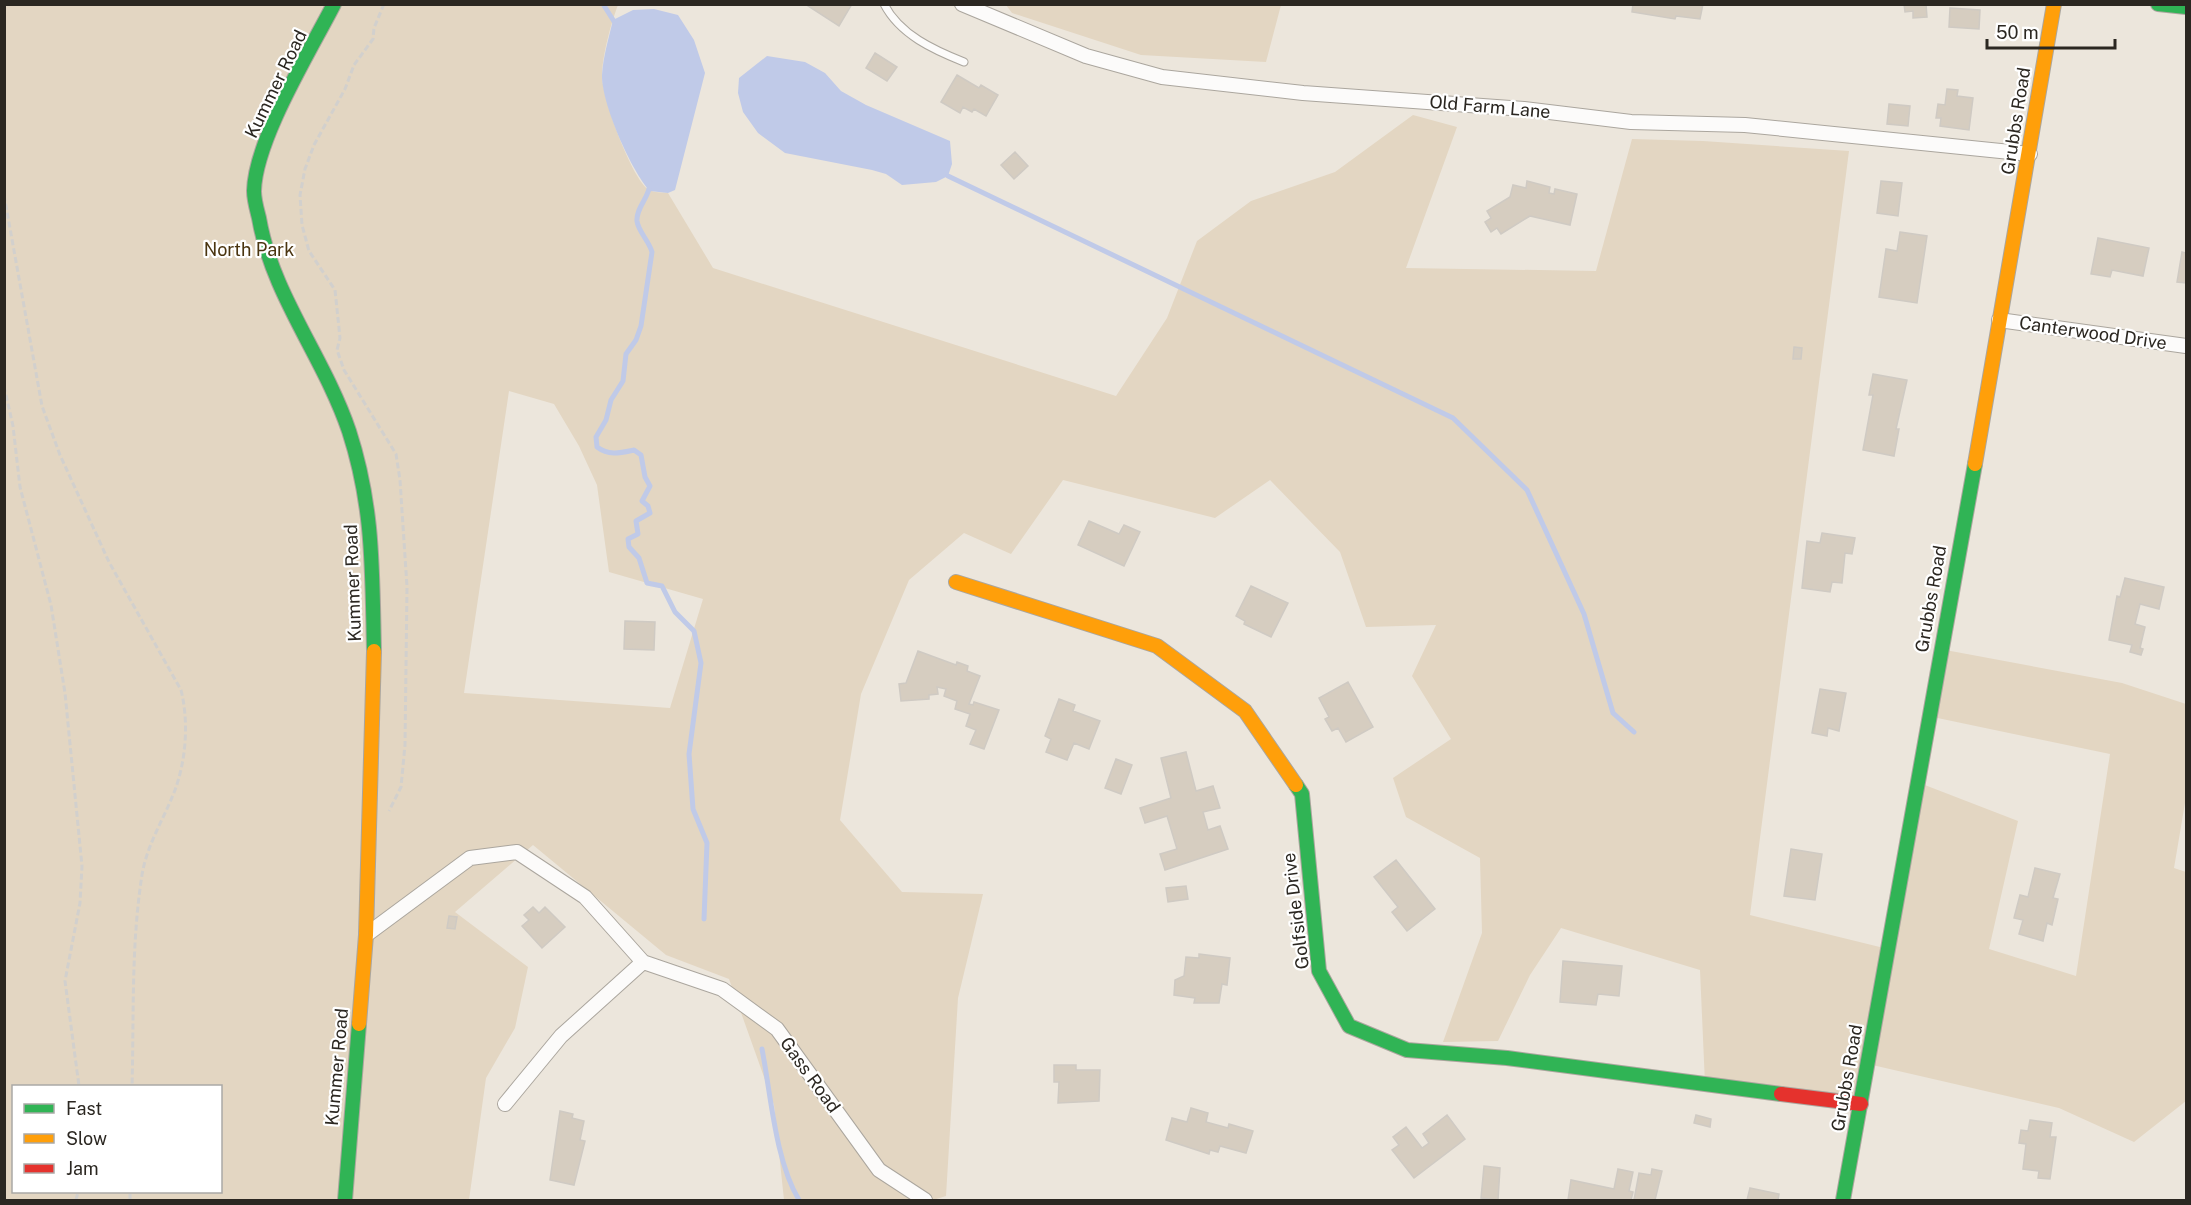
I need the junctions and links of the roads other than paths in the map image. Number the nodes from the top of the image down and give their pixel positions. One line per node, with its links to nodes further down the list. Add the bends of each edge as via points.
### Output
1 (334, 4): 12 (street, Kummer Road, via 259,159 254,192 264,249 275,278 348,429 362,477 372,535 374,683)
2 (884, 4): 7 (lane, via 890,16 911,36)
3 (962, 4): 8 (street, Old Farm Lane, via 1086,56 1162,77 1630,122 1745,125)
4 (2054, 4): 8 (street, Grubbs Road)
5 (2158, 4): 6 (street)
6 (2187, 7)
7 (964, 62)
8 (2030, 154): 9 (street, Grubbs Road)
9 (1999, 320): 10 (street, Canterwood Drive); 15 (street, Grubbs Road)
10 (2187, 346)
11 (956, 582): 15 (street, Golfside Drive, via 1157,646 1245,711 1302,794 1319,971 1349,1026 1407,1050 1507,1058)
12 (366, 935): 13 (street, Gass Road, via 470,858 517,852 585,897); 16 (street, Kummer Road)
13 (643, 962): 14 (street, via 561,1036); 17 (street, Gass Road, via 722,989 777,1029 879,1170)
14 (505, 1104)
15 (1861, 1104): 18 (street, Grubbs Road)
16 (345, 1200)
17 (925, 1200)
18 (1844, 1200)

